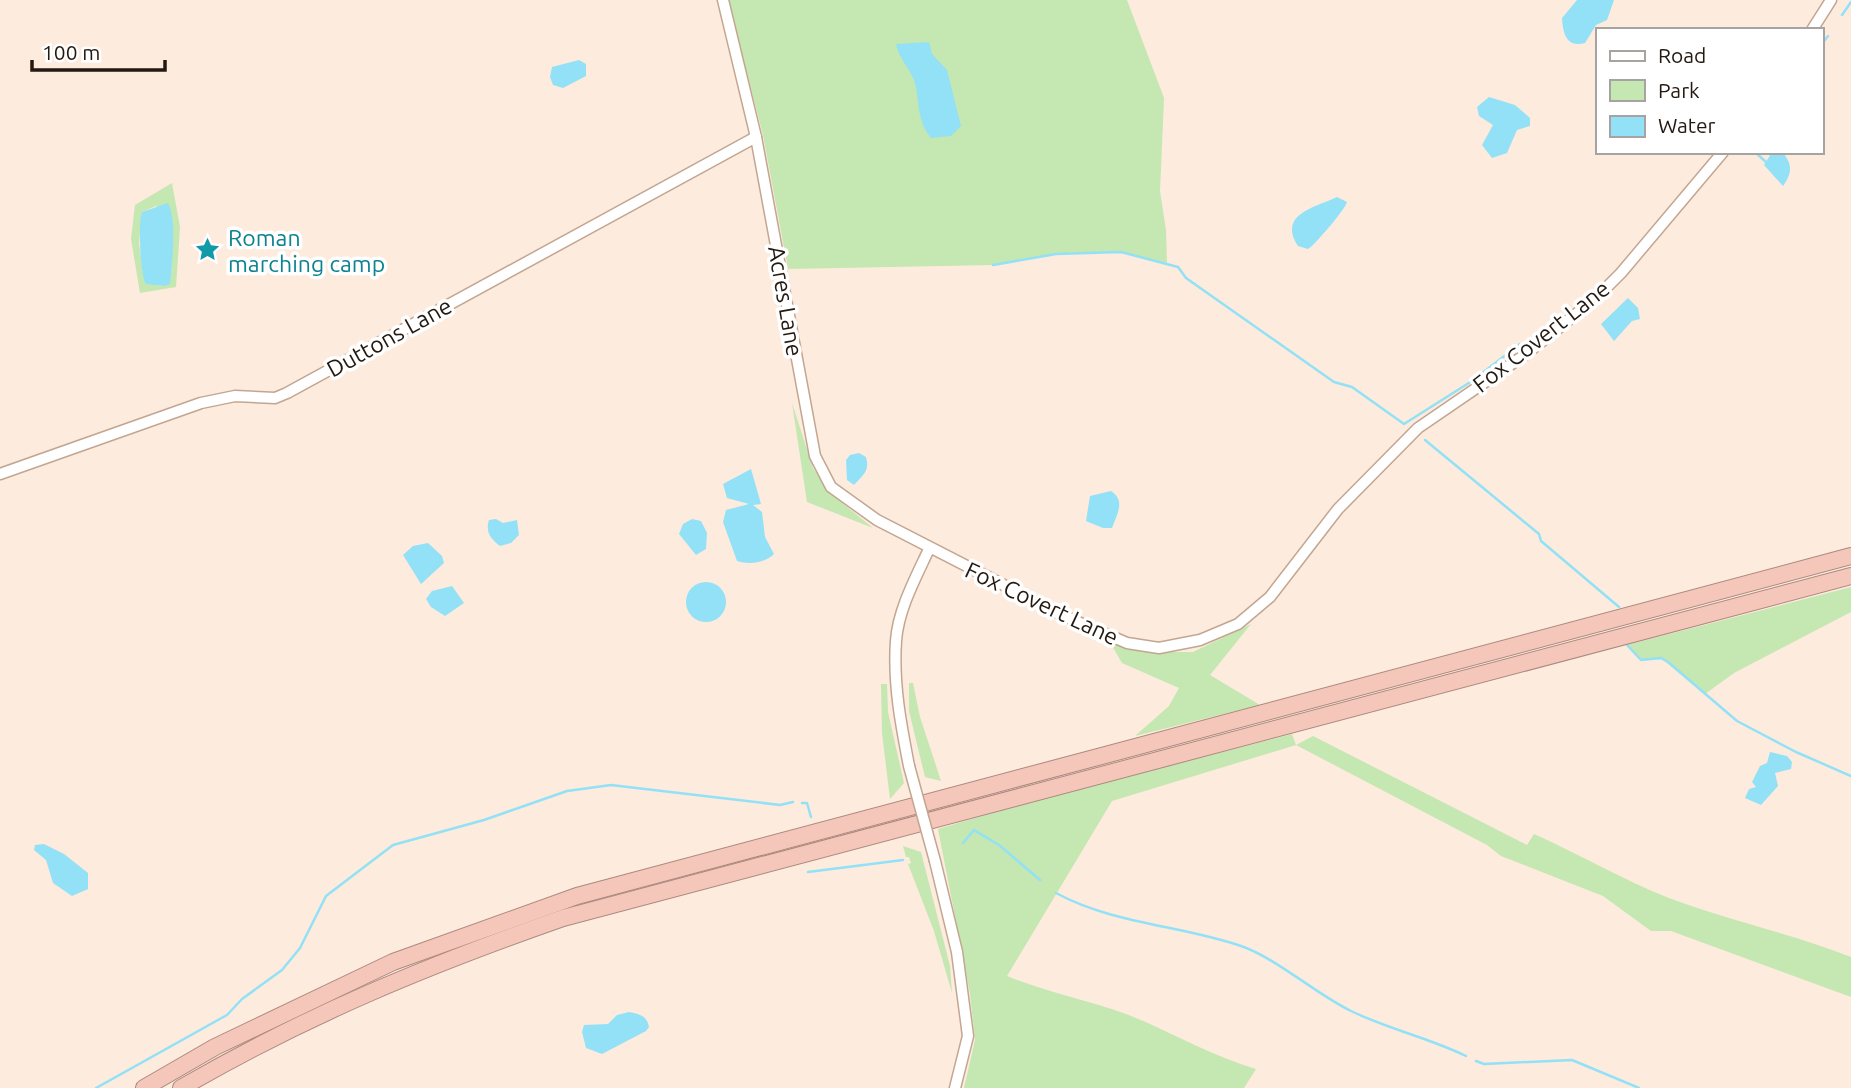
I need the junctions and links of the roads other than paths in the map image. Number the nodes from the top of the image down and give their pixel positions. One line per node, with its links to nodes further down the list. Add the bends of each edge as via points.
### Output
1 (723, 0): 4 (street, Acres Lane)
2 (1831, 0): 3 (street)
3 (1813, 28)
4 (756, 137): 6 (street, Duttons Lane, via 287,393 275,398 235,396 201,403); 7 (street, Acres Lane, via 815,456 831,487)
5 (1721, 154): 7 (street, Fox Covert Lane, via 1595,299 1526,354 1418,428 1338,509 1270,597 1238,624 1200,640 1159,649 1127,643)
6 (0, 474)
7 (929, 549): 12 (street, bridge, via 896,639 897,706 957,952 968,1036)
8 (1851, 556): 10 (highway, via 577,895 393,962 215,1047)
9 (1851, 576): 11 (highway, via 563,918 462,953 307,1019)
10 (144, 1088)
11 (181, 1088)
12 (955, 1088)

